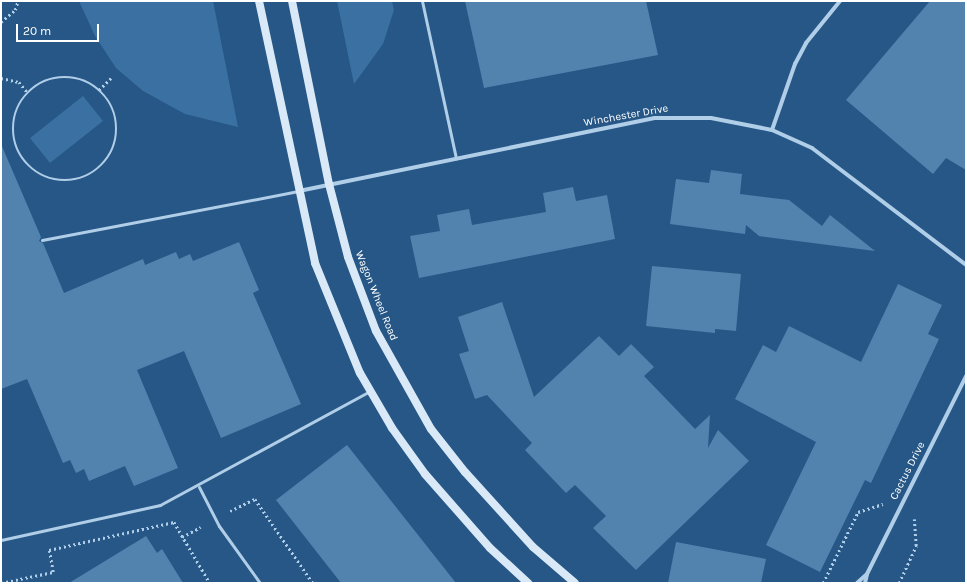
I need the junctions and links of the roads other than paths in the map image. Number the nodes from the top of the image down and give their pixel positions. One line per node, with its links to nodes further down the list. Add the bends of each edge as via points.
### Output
1 (259, 1): 8 (street)
2 (292, 1): 7 (street, Wagon Wheel Road)
3 (422, 1): 6 (lane)
4 (840, 1): 5 (street, via 806,42 795,64)
5 (772, 130): 6 (street, Winchester Drive, via 711,118 655,118); 10 (street, Winchester Drive, via 812,148)
6 (456, 158): 7 (street, Winchester Drive)
7 (329, 184): 8 (street, Winchester Drive); 18 (street, Wagon Wheel Road, via 348,257 376,331 432,429 494,506 533,547)
8 (298, 191): 9 (lane); 12 (street, via 315,263)
9 (42, 240)
10 (966, 265)
11 (966, 376): 15 (street, Cactus Drive)
12 (370, 391): 13 (lane); 17 (street, via 392,428 446,499 490,548)
13 (199, 486): 14 (lane, via 140,511); 16 (lane, via 216,519)
14 (1, 540)
15 (867, 574): 19 (street, Cactus Drive); 20 (street, Cactus Drive)
16 (260, 583)
17 (528, 583)
18 (575, 583)
19 (857, 583)
20 (865, 583)

